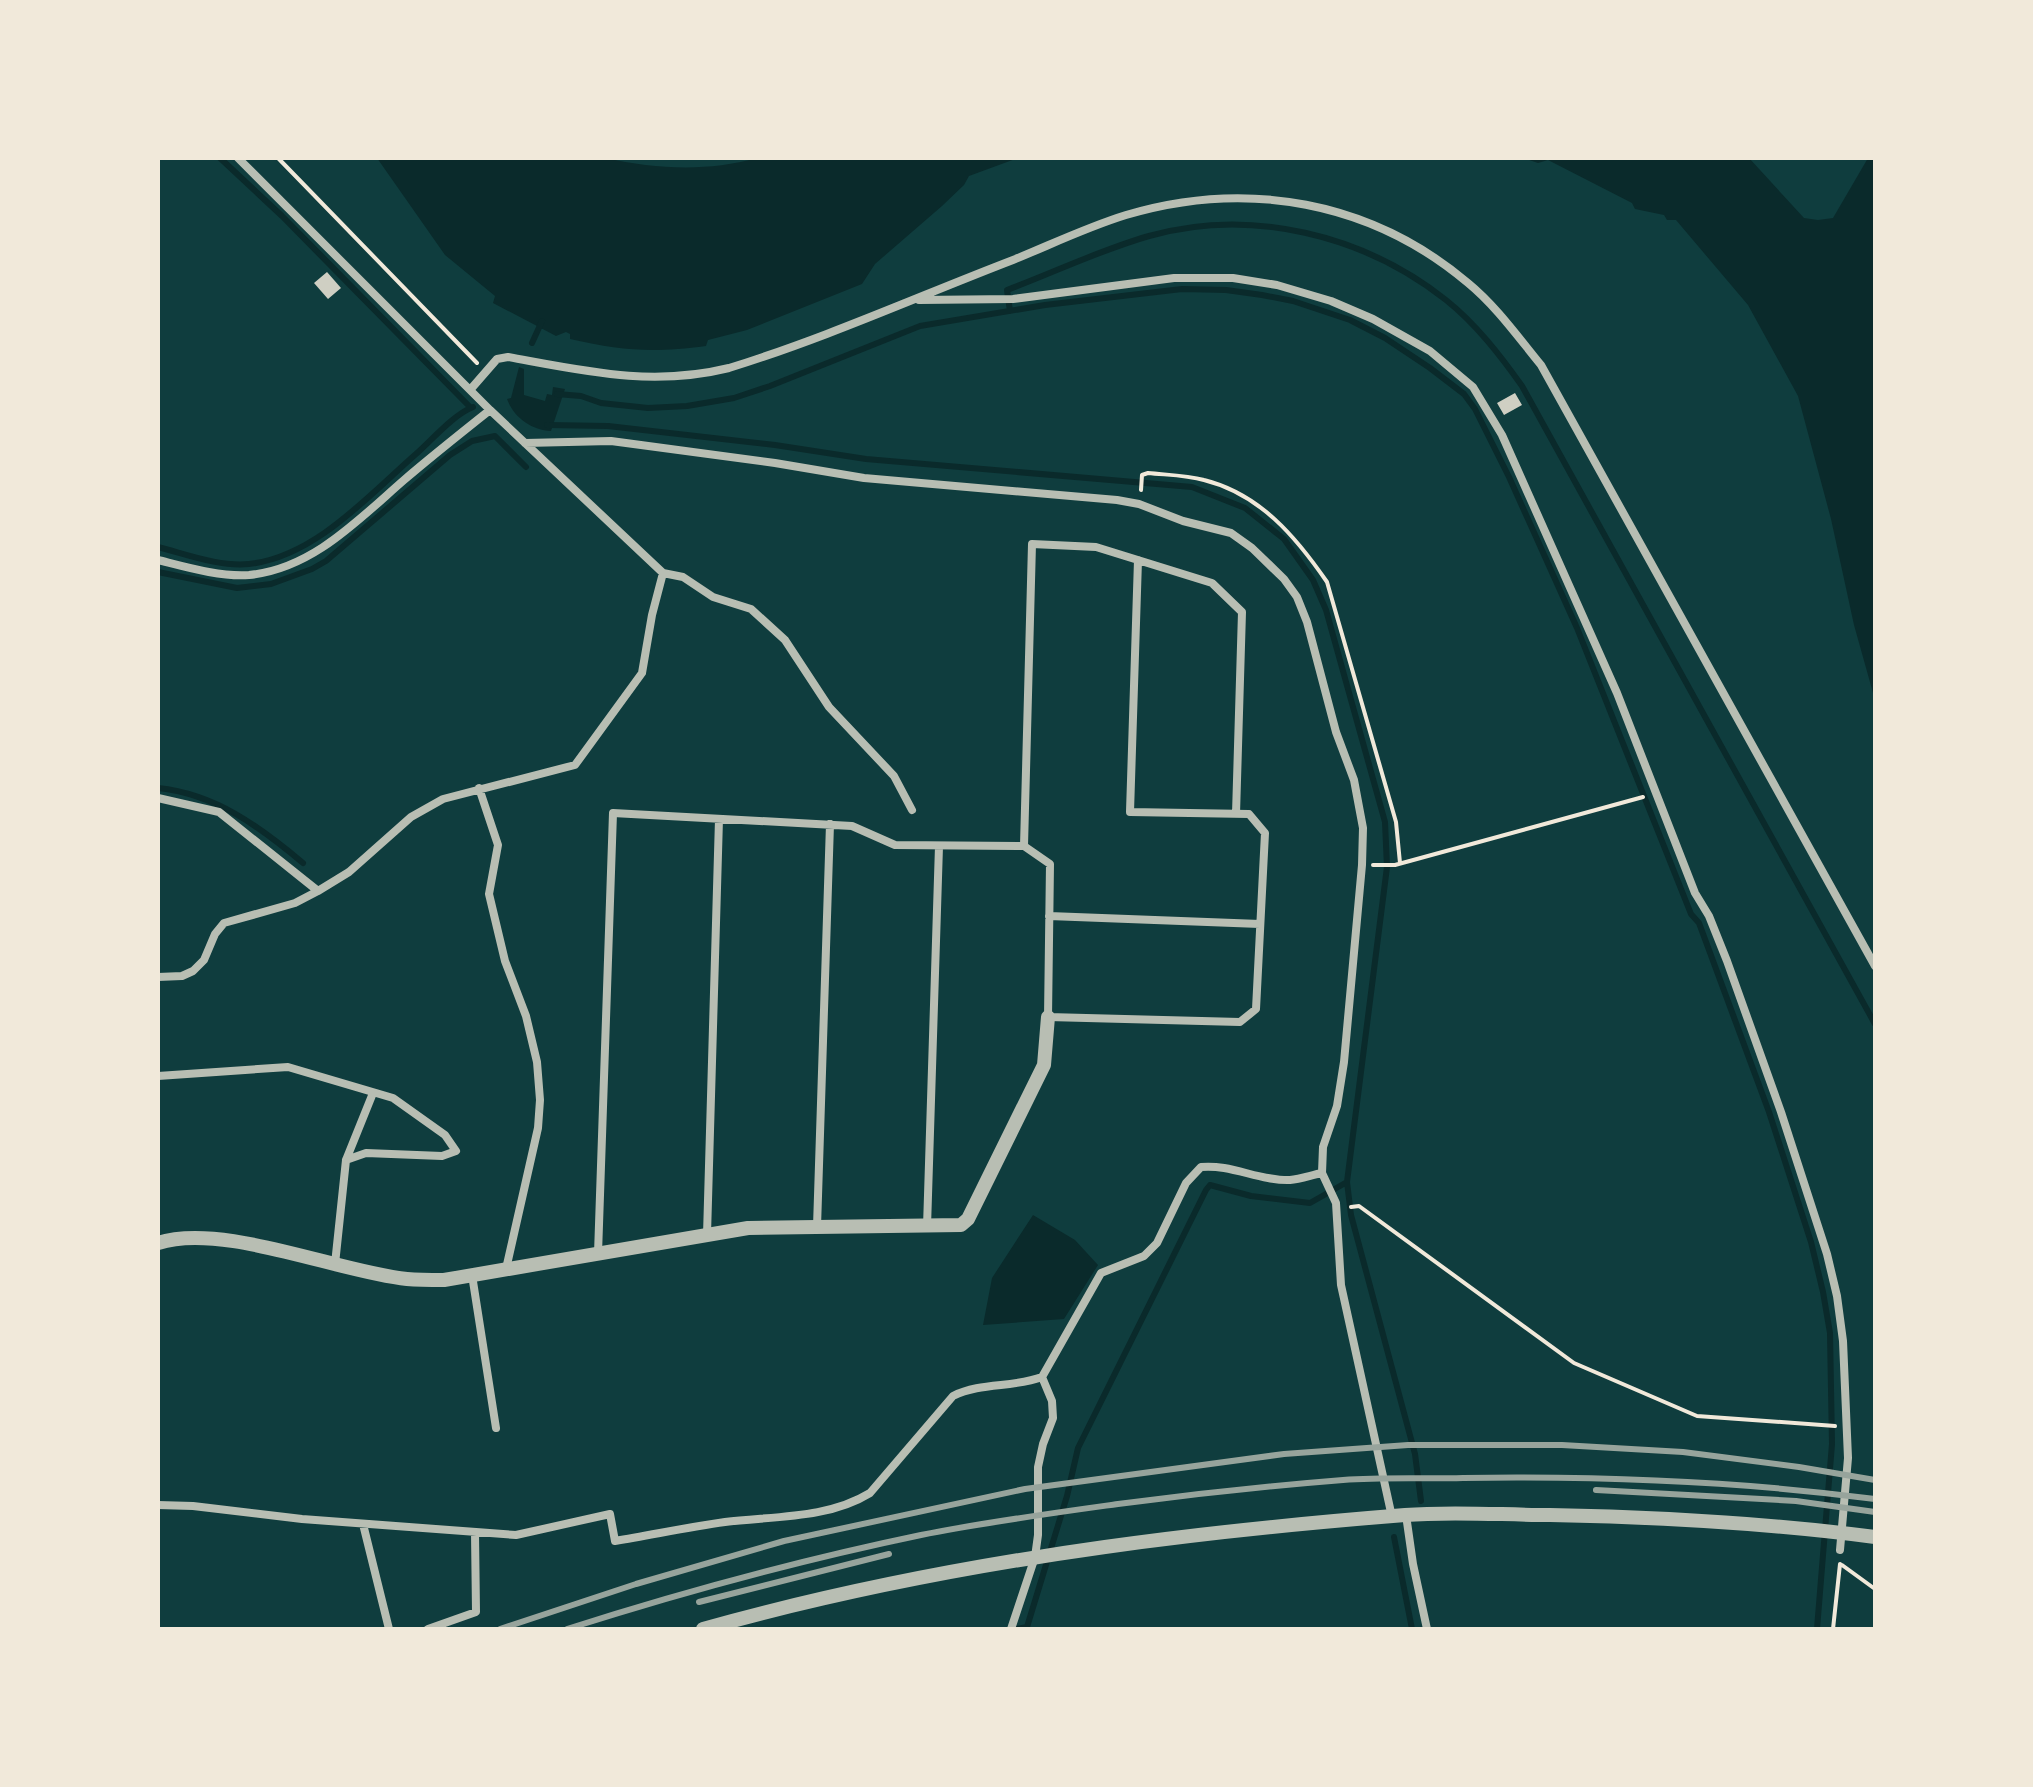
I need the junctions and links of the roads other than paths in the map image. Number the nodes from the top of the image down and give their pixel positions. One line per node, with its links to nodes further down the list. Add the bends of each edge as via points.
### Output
1 (238, 158): 3 (street)
2 (916, 300): 3 (street, via 703,374 608,374 508,357 497,359); 20 (street, via 1124,216 1177,202 1265,199 1309,204 1361,219 1420,247 1470,284 1541,365); 42 (street, via 1008,299 1174,278 1233,278 1277,285 1373,319 1430,351 1473,387 1502,435 1617,693 1727,961 1806,1186 1827,1254 1843,1341 1848,1458)
3 (470, 390): 4 (street)
4 (490, 410): 5 (street); 6 (street, via 344,532 295,563 245,575)
5 (525, 443): 8 (street); 26 (street, via 611,441 864,478 1117,500 1231,533 1269,562 1297,597 1307,622 1363,828 1344,1062 1323,1147)
6 (158, 560)
7 (1138, 560): 12 (street, via 1212,583 1242,612); 12 (street, via 1130,812); 16 (street, via 1096,547 1032,544)
8 (663, 573): 9 (street, via 642,673 575,765); 11 (street, via 751,609 785,640 829,707 894,776)
9 (479, 788): 17 (street, via 443,799 411,817 349,872); 33 (street, via 498,845 489,894 505,961 526,1016 540,1100)
10 (158, 798): 17 (street, via 219,812)
11 (912, 810)
12 (1236, 814): 19 (street, via 1249,814 1265,833)
13 (719, 819): 14 (street); 29 (street); 31 (street, via 613,813)
14 (830, 824): 15 (street, via 852,826 895,845); 27 (street)
15 (939, 846): 16 (street); 28 (street)
16 (1024, 846): 18 (street, via 1050,864)
17 (318, 891): 21 (street, via 224,923 193,971)
18 (1049, 916): 19 (street); 22 (street)
19 (1260, 924): 22 (street, via 1256,1009 1240,1022)
20 (1875, 966)
21 (158, 977)
22 (1048, 1017): 28 (street, via 1044,1065 968,1219 961,1225)
23 (158, 1076): 24 (street, via 288,1067)
24 (373, 1093): 25 (street); 25 (street, via 393,1098 445,1135 456,1151 442,1156 366,1153)
25 (346, 1160): 32 (street)
26 (1322, 1173): 35 (street, via 1290,1180 1217,1165 1201,1167 1186,1183 1157,1243 1144,1256 1101,1273); 38 (street, via 1334,1198 1341,1285)
27 (817, 1227): 28 (street); 29 (street, via 748,1228)
28 (927, 1227)
29 (707, 1235): 31 (street)
30 (158, 1243): 32 (street, via 200,1238 234,1242)
31 (598, 1254): 33 (street)
32 (335, 1264): 34 (street, via 406,1279)
33 (506, 1269): 34 (street)
34 (472, 1275): 36 (street)
35 (1042, 1377): 40 (street, via 967,1388 953,1396 870,1493 853,1503 615,1541 610,1514 516,1535); 43 (street, via 1053,1418 1038,1467 1038,1535)
36 (496, 1428)
37 (158, 1505): 39 (street)
38 (1399, 1516): 41 (street, via 1634,1517); 43 (street, via 1223,1530); 48 (street)
39 (363, 1524): 40 (street); 45 (street)
40 (475, 1533): 46 (street, via 476,1612)
41 (1875, 1537)
42 (1840, 1550)
43 (1045, 1555): 44 (street); 47 (street, via 794,1604)
44 (1013, 1625)
45 (389, 1629)
46 (428, 1629)
47 (703, 1629)
48 (1427, 1629)

